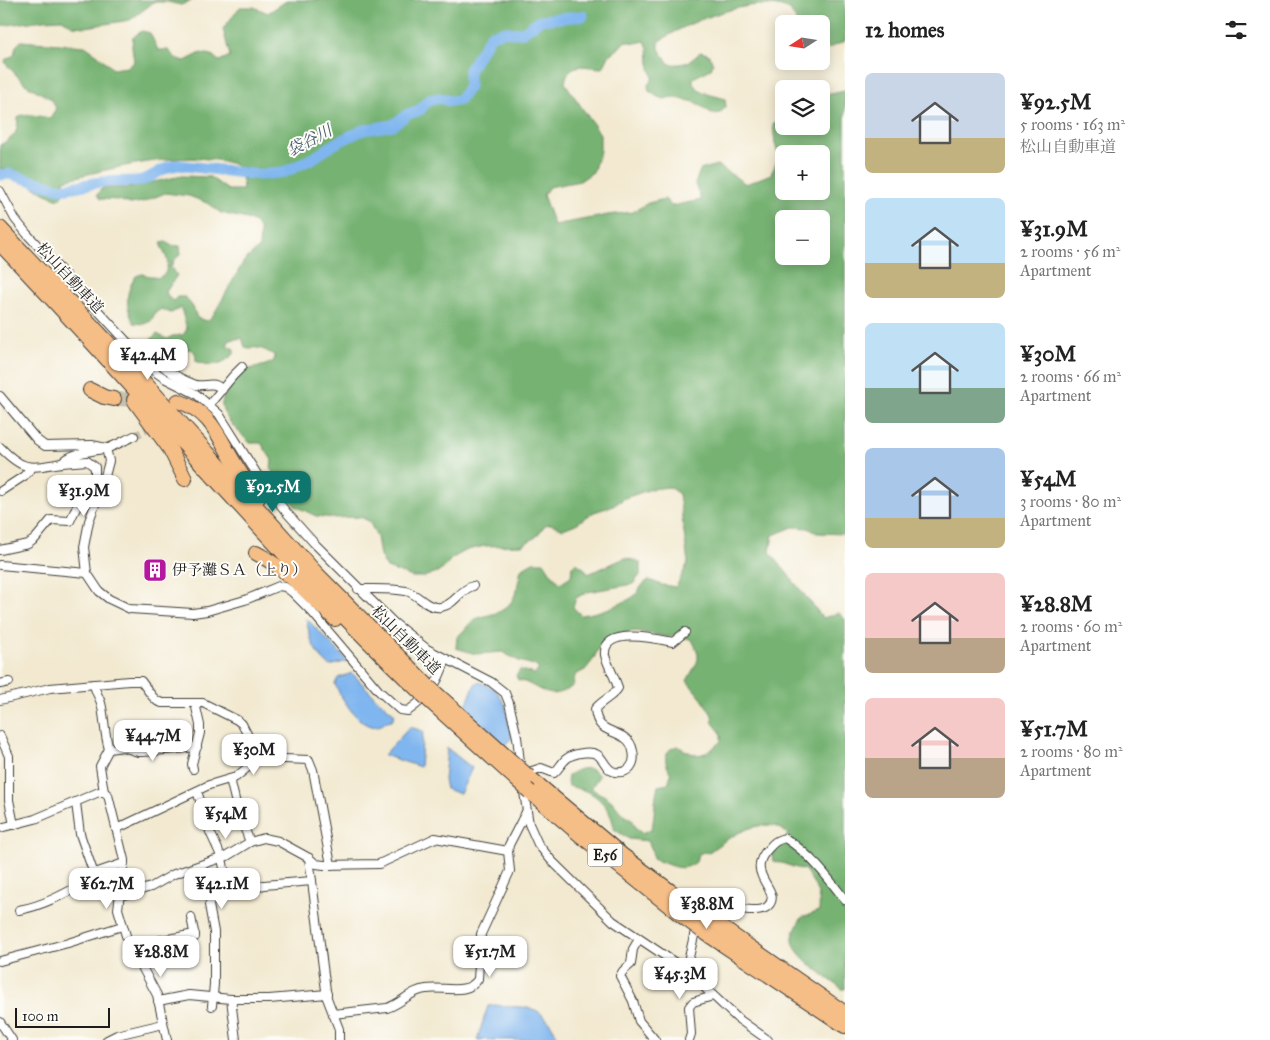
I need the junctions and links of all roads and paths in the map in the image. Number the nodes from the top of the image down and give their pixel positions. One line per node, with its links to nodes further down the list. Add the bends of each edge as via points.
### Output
1 (0, 191): 5 (street, via 26,234)
2 (0, 228): 26 (highway, 松山自動車道 / E56)
3 (0, 244): 4 (highway, 松山自動車道 / E56)
4 (21, 266): 18 (highway, via 145,414 170,449); 32 (highway, 松山自動車道 / E56, via 305,576 382,655)
5 (150, 366): 8 (street, via 158,362 174,376 201,386 215,384); 25 (street, via 164,378 196,394 218,414 265,486)
6 (242, 368): 8 (street)
7 (90, 390): 10 (highway)
8 (222, 390): 11 (street)
9 (0, 396): 15 (street, via 45,446 92,445)
10 (114, 399)
11 (213, 400)
12 (178, 401): 26 (highway, via 198,410 210,422 266,509)
13 (134, 436): 15 (street)
14 (0, 447): 17 (street, via 17,463)
15 (106, 448): 16 (street, via 65,459); 23 (street, via 109,461 84,546)
16 (62, 463): 17 (street); 20 (street, via 88,461 96,470 70,521 51,520 28,544)
17 (31, 468): 19 (street)
18 (185, 479)
19 (1, 491)
20 (0, 550)
21 (256, 554): 32 (highway, via 279,567 365,646)
22 (0, 565): 23 (street)
23 (87, 573): 28 (street, via 109,599 130,609 146,611 207,611 279,586 286,587 312,612 378,691 400,710 408,711 429,694 440,678)
24 (473, 586): 25 (street, via 451,603 438,608 406,591)
25 (358, 588): 28 (street, via 409,636)
26 (360, 617): 32 (highway, 松山自動車道 / E56)
27 (685, 632): 40 (street, via 673,642 625,637 614,640 606,649 606,660 618,688 600,702 595,716 603,728 628,739 634,764 615,772 596,754 573,754 554,773 541,768)
28 (446, 660): 40 (street, via 491,682 505,693)
29 (9, 682): 30 (street)
30 (0, 684)
31 (94, 684): 33 (street, via 50,688); 34 (street, via 142,681 156,701); 37 (street, via 101,703)
32 (426, 690): 40 (highway, 松山自動車道 / E56, bridge); 60 (highway, 松山自動車道 / E56, bridge, via 530,792 580,835)
33 (0, 700)
34 (195, 703): 36 (street, via 200,725); 38 (street, via 210,706 242,724)
35 (0, 736): 46 (street, via 9,756 9,800)
36 (197, 747): 37 (street, via 138,752 123,747); 39 (street)
37 (109, 749): 43 (street, via 100,766)
38 (259, 758): 41 (street); 54 (street, via 309,760 312,764)
39 (193, 769)
40 (525, 776): 45 (street); 60 (highway, 松山自動車道 / E56)
41 (232, 780): 42 (street); 49 (street, via 238,812)
42 (197, 791): 48 (street); 51 (street)
43 (104, 792): 44 (street); 48 (street, via 108,796)
44 (76, 803): 46 (street); 55 (street, via 80,834)
45 (526, 812): 50 (street); 65 (street, via 538,844 551,860 614,921)
46 (14, 825): 47 (street)
47 (0, 828)
48 (116, 829): 53 (street)
49 (250, 842): 51 (street); 52 (street, via 272,839)
50 (508, 851): 54 (street, via 435,838 380,864); 76 (street, via 510,871 481,934 476,984 466,989 426,988 387,1008)
51 (222, 858): 57 (street); 58 (street, via 190,867 151,887)
52 (310, 858): 54 (street, via 316,864); 56 (street)
53 (124, 863): 55 (street); 58 (street)
54 (331, 865)
55 (95, 873): 61 (street, via 64,895)
56 (312, 881): 57 (street, via 264,885); 69 (street)
57 (229, 895): 71 (street, via 212,898 209,905 213,927)
58 (120, 896): 64 (street, via 118,909)
59 (845, 900): 68 (street, via 828,876 800,848 785,838 776,840 760,860 759,868 772,893 769,905 755,911 704,905)
60 (683, 909): 63 (highway, 松山自動車道 / E56, bridge)
61 (19, 910)
62 (191, 917): 66 (street, via 195,936)
63 (703, 923): 75 (highway, 松山自動車道 / E56); 79 (highway, 松山自動車道 / E56)
64 (122, 926): 66 (street); 67 (street)
65 (639, 939): 68 (street); 85 (street, via 633,949 631,964 620,976 639,1020)
66 (130, 946): 73 (street)
67 (0, 961)
68 (686, 970): 70 (street)
69 (327, 994): 72 (street, via 283,999); 76 (street)
70 (713, 996): 86 (street, via 693,1002 689,1007); 87 (street)
71 (213, 997): 72 (street); 73 (street, via 189,995); 74 (street)
72 (231, 999): 83 (street)
73 (158, 1001): 78 (street)
74 (212, 1006)
75 (845, 1013)
76 (333, 1014): 84 (street)
77 (0, 1022): 80 (street)
78 (163, 1024): 81 (street); 82 (street)
79 (845, 1026)
80 (12, 1040)
81 (107, 1040)
82 (168, 1040)
83 (236, 1040)
84 (340, 1040)
85 (656, 1040)
86 (689, 1040)
87 (768, 1040)

